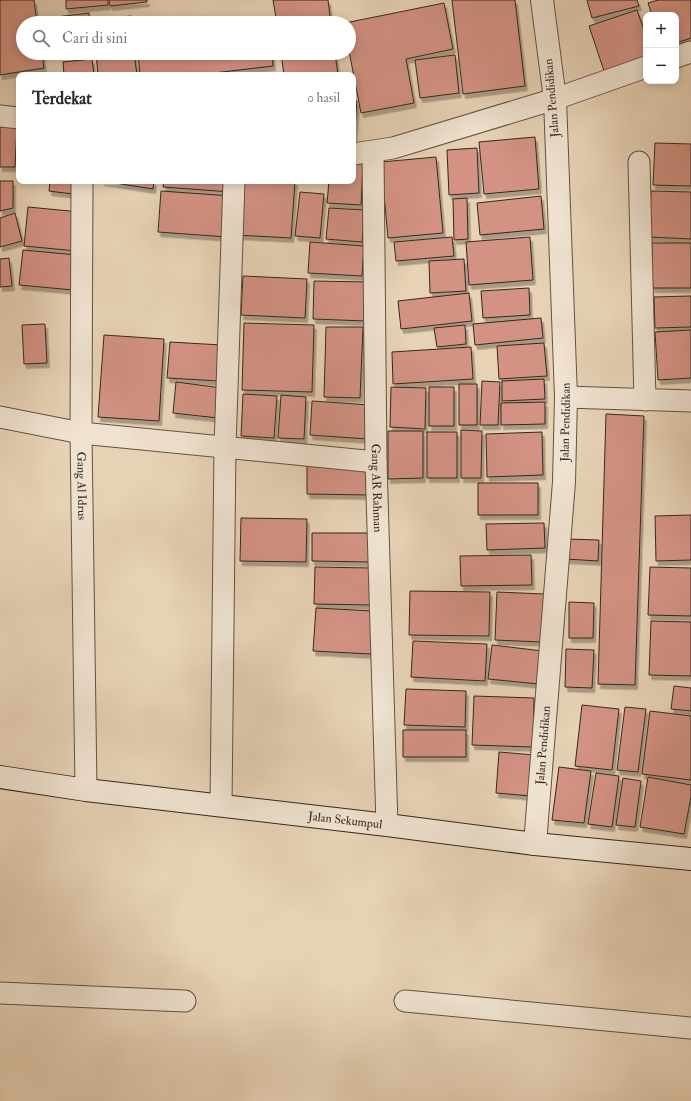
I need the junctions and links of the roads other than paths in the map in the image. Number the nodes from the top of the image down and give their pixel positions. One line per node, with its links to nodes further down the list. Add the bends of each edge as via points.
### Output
1 (542, 0): 5 (street, Jalan Pendidikan)
2 (691, 52): 3 (street)
3 (679, 56)
4 (643, 68): 5 (street)
5 (554, 99): 8 (street, via 394,148); 12 (street, Jalan Pendidikan)
6 (0, 116): 7 (street)
7 (16, 118)
8 (363, 153): 18 (street, Gang AR Rahman)
9 (639, 162): 13 (street)
10 (82, 184): 16 (street, Gang Al Idrus)
11 (234, 184): 17 (street)
12 (566, 397): 13 (street); 23 (street, Jalan Pendidikan, via 564,482)
13 (645, 400): 14 (street)
14 (691, 401)
15 (0, 417): 16 (street)
16 (81, 433): 17 (street); 20 (street, Gang Al Idrus)
17 (225, 447): 18 (street); 21 (street)
18 (376, 462): 22 (street, Gang AR Rahman)
19 (0, 777): 20 (street, Jalan Sekumpul)
20 (86, 790): 21 (street, Jalan Sekumpul)
21 (221, 805): 22 (street, Jalan Sekumpul)
22 (387, 825): 23 (street, Jalan Sekumpul)
23 (535, 844): 24 (street, Jalan Sekumpul)
24 (691, 859)
25 (0, 993): 26 (street)
26 (185, 1001)
27 (405, 1001): 28 (street)
28 (691, 1028)

